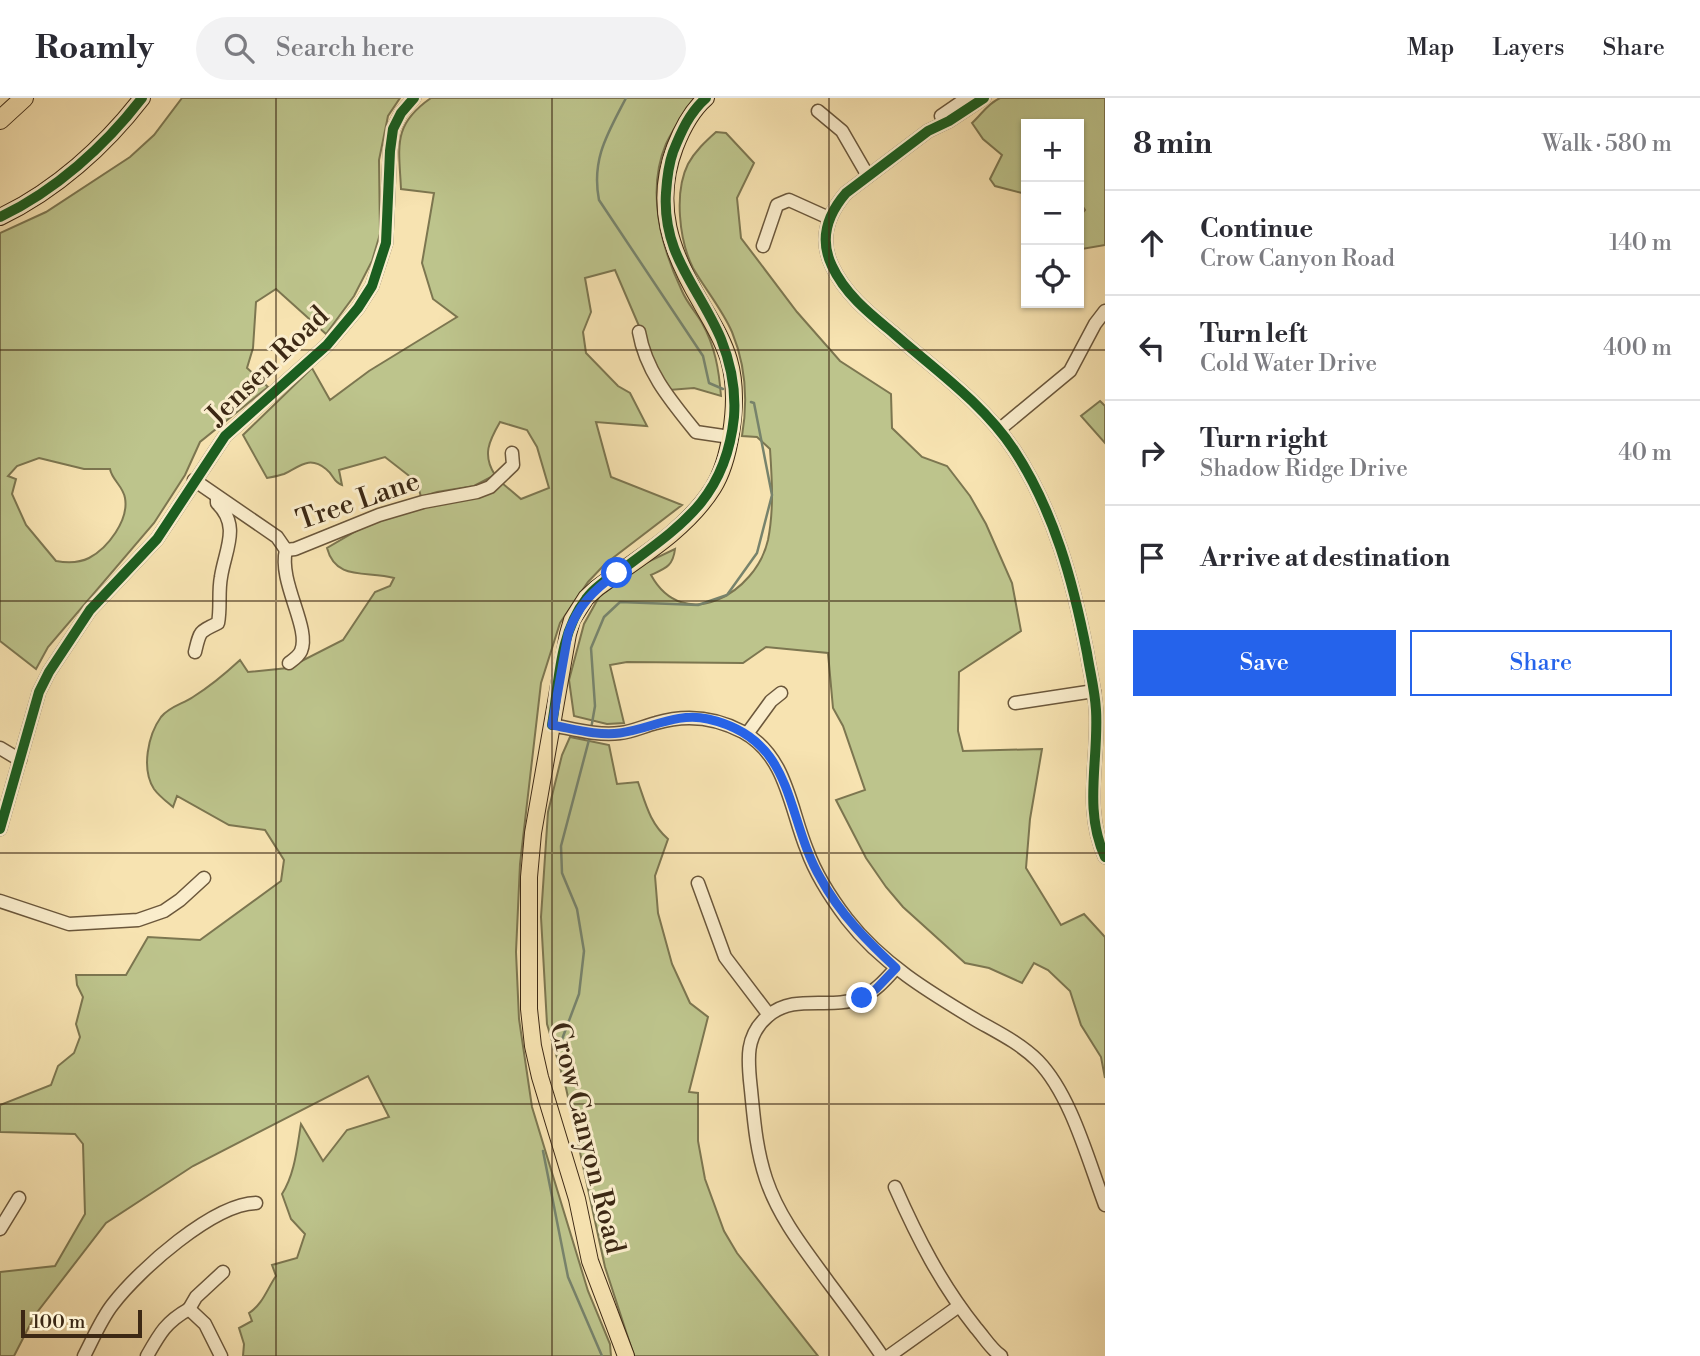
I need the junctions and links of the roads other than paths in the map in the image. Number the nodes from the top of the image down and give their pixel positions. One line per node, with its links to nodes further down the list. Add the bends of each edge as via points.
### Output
1 (24, 98): 8 (highway)
2 (142, 98): 11 (main road, via 118,128 62,177)
3 (414, 98): 19 (street, Jensen Road, via 393,129 386,243 372,286 327,345 225,436)
4 (706, 98): 17 (main road, Crow Canyon Road, via 682,128 668,166 666,215 673,248 729,360 734,388)
5 (967, 98): 9 (street)
6 (984, 98): 9 (street)
7 (818, 111): 10 (street, via 842,131)
8 (0, 120)
9 (928, 131): 10 (street)
10 (868, 176): 12 (street, via 846,193)
11 (0, 217)
12 (829, 218): 13 (street, via 783,201 777,205); 16 (street, via 826,248 842,284)
13 (763, 246)
14 (1105, 312): 16 (street, via 1070,370)
15 (639, 332): 17 (street, via 642,352 664,393 696,432)
16 (1000, 429): 24 (street, via 1032,481 1058,538)
17 (730, 437): 27 (main road, Crow Canyon Road, via 714,487 687,520 597,588 581,607 568,634)
18 (512, 453): 21 (street, Tree Lane, via 513,466 490,487 379,515)
19 (194, 480): 20 (street, Tree Lane); 30 (street, Jensen Road, via 158,539 90,610 49,672)
20 (216, 495): 21 (street, Tree Lane, via 277,537); 22 (street, via 231,527 230,542 221,575 218,623 199,634)
21 (286, 550): 23 (street, via 285,575 302,649)
22 (195, 652)
23 (289, 663)
24 (1094, 691): 26 (street); 32 (street, via 1092,801)
25 (781, 693): 28 (street)
26 (1015, 703)
27 (552, 725): 28 (street, via 619,733 692,717); 49 (main road, Crow Canyon Road, via 532,844 530,1027 590,1261)
28 (747, 734): 36 (street, via 779,770 821,880 848,921)
29 (0, 748): 30 (street)
30 (20, 760): 31 (street, Jensen Road)
31 (0, 829)
32 (1105, 857)
33 (204, 878): 35 (street, via 180,901 138,920 69,924)
34 (698, 883): 37 (street, via 725,957)
35 (0, 901)
36 (896, 968): 37 (street, via 862,998 798,1003); 41 (street, via 1037,1060 1066,1104)
37 (769, 1015): 50 (street, via 753,1034 748,1057 755,1137 766,1178 784,1220)
38 (895, 1187): 44 (street, via 922,1247)
39 (19, 1198): 42 (street)
40 (256, 1203): 46 (street, via 221,1212 141,1274 112,1305)
41 (1105, 1205)
42 (0, 1229)
43 (223, 1272): 45 (street)
44 (959, 1306): 51 (street); 52 (street)
45 (189, 1309): 47 (street, via 161,1329); 48 (street, via 205,1324)
46 (84, 1356)
47 (147, 1356)
48 (221, 1356)
49 (626, 1356)
50 (882, 1356)
51 (890, 1356)
52 (1001, 1356)

